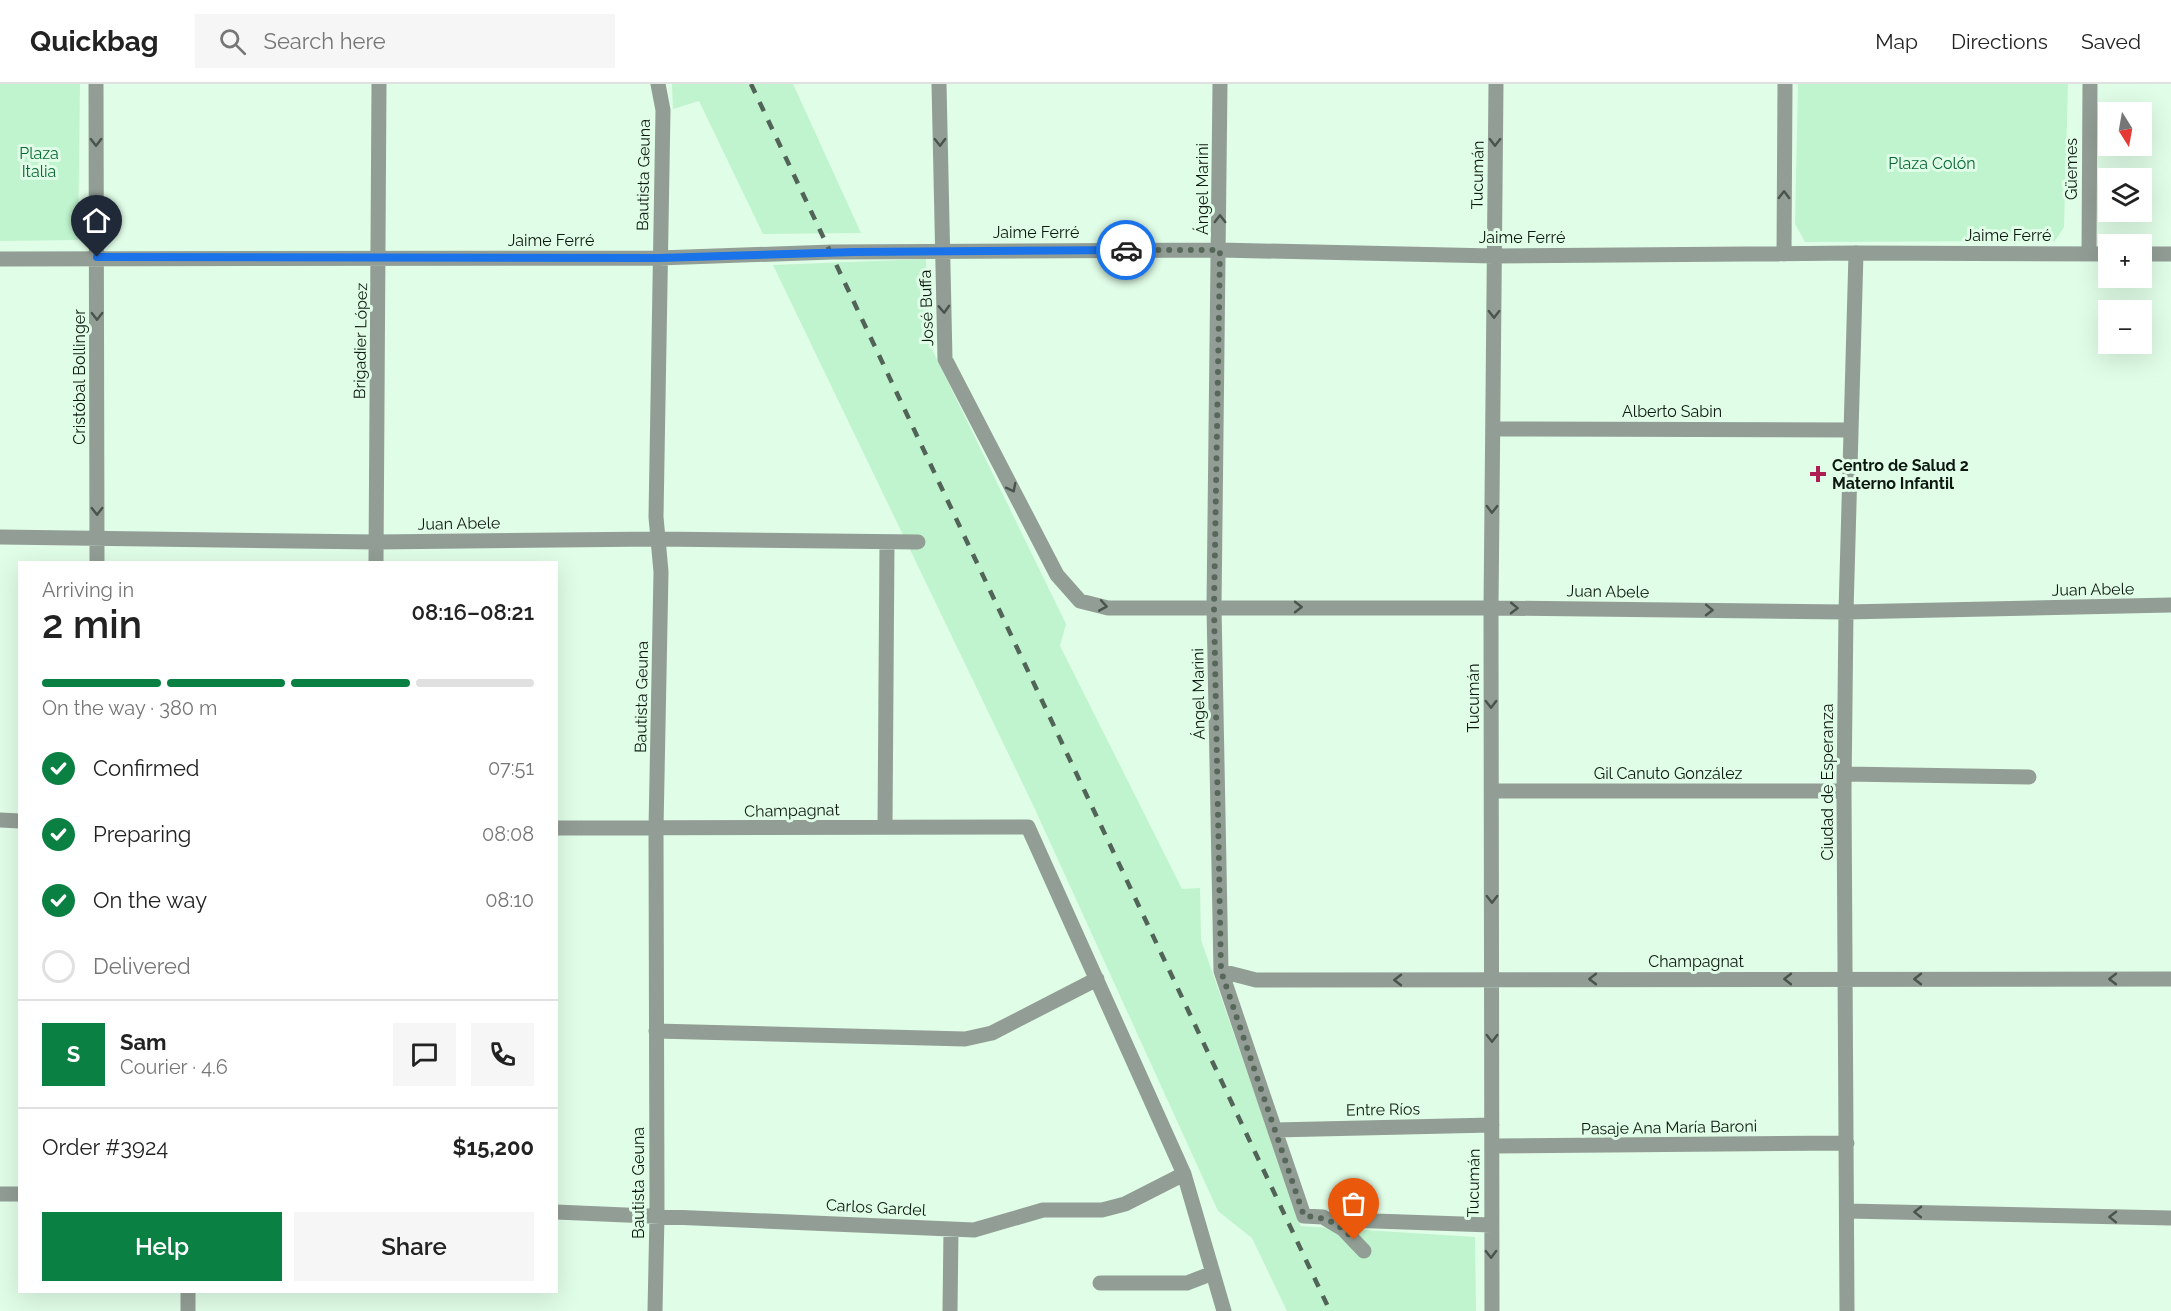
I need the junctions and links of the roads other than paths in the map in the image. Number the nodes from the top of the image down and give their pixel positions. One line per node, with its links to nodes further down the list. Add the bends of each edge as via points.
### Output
1 (96, 84): 18 (street, Cristóbal Bollinger, one-way to 18)
2 (379, 84): 20 (street, Brigadier López)
3 (658, 84): 21 (street, Bautista Geuna, via 663,110)
4 (939, 84): 10 (street, José Buffa, one-way to 10)
5 (1220, 84): 9 (street, Ángel Marini, one-way to 5)
6 (1496, 84): 17 (street, Tucumán, one-way to 17)
7 (1785, 84): 12 (street, one-way to 7)
8 (2090, 84): 13 (street, Güemes)
9 (1220, 250): 10 (street, Jaime Ferré); 17 (street, Jaime Ferré); 34 (street, Ángel Marini)
10 (942, 251): 21 (street, Jaime Ferré); 32 (street, José Buffa, one-way to 32, via 945,359)
11 (1856, 253): 12 (street, Jaime Ferré); 13 (street, Jaime Ferré); 23 (street, Ciudad de Esperanza)
12 (1784, 254): 17 (street, Jaime Ferré)
13 (2089, 254): 14 (street, Jaime Ferré)
14 (2098, 254)
15 (2152, 254): 16 (street)
16 (2171, 254)
17 (1494, 256): 22 (street, Tucumán, one-way to 22)
18 (97, 257): 19 (street, Jaime Ferré); 20 (street, Jaime Ferré); 25 (street, Cristóbal Bollinger, one-way to 25)
19 (0, 258)
20 (379, 258): 21 (street, Jaime Ferré); 27 (street, Brigadier López)
21 (659, 258): 26 (street, Bautista Geuna)
22 (1493, 429): 23 (street, Alberto Sabin); 35 (street, Tucumán, one-way to 35)
23 (1851, 430): 36 (street, Ciudad de Esperanza)
24 (0, 537): 25 (street, Juan Abele)
25 (97, 539): 27 (street, Juan Abele); 30 (street, Cristóbal Bollinger)
26 (657, 539): 27 (street, Juan Abele); 28 (street, Juan Abele); 45 (street, Bautista Geuna, via 661,572)
27 (376, 542): 31 (street, Brigadier López)
28 (887, 542): 29 (street, Juan Abele); 43 (street)
29 (918, 542)
30 (97, 561)
31 (376, 561)
32 (1057, 575): 34 (street, Juan Abele, one-way to 34, via 1080,601 1108,608)
33 (2171, 605): 36 (street, Juan Abele)
34 (1214, 607): 35 (street, Juan Abele, one-way to 35); 46 (street, Ángel Marini)
35 (1491, 608): 36 (street, Juan Abele, one-way to 36); 39 (street, Tucumán, one-way to 39)
36 (1846, 612): 37 (street, Ciudad de Esperanza)
37 (1845, 774): 38 (street); 40 (street, Ciudad de Esperanza)
38 (2029, 777)
39 (1492, 791): 40 (street, Gil Canuto González); 49 (street, Tucumán, one-way to 49)
40 (1844, 792): 50 (street, Ciudad de Esperanza)
41 (0, 820): 42 (street)
42 (18, 821)
43 (885, 827): 45 (street, Champagnat); 47 (street, Champagnat, via 1028,827)
44 (558, 828): 45 (street, Champagnat)
45 (656, 829): 51 (street, Bautista Geuna)
46 (1221, 971): 49 (street, Champagnat, one-way to 46, via 1256,980); 53 (street, Ángel Marini)
47 (1097, 979): 51 (street, via 992,1033 965,1039); 56 (street)
48 (2171, 979): 50 (street, Champagnat, one-way to 50)
49 (1492, 980): 50 (street, Champagnat, one-way to 49); 52 (street, Tucumán, one-way to 52)
50 (1846, 980): 54 (street, Ciudad de Esperanza)
51 (656, 1031): 61 (street, Bautista Geuna)
52 (1492, 1125): 53 (street, Entre Ríos); 55 (street, Tucumán)
53 (1275, 1130): 63 (street, Ángel Marini, via 1304,1216 1323,1217)
54 (1847, 1143): 55 (street, Pasaje Ana María Baroni); 59 (street, Ciudad de Esperanza)
55 (1492, 1146): 64 (street, Tucumán)
56 (1184, 1174): 65 (street, Carlos Gardel, via 1125,1204 1102,1210 1043,1210 974,1230); 67 (street)
57 (0, 1194): 58 (street)
58 (18, 1194)
59 (1847, 1211): 62 (street, one-way to 59); 75 (street, Ciudad de Esperanza)
60 (558, 1212): 61 (street, Carlos Gardel)
61 (657, 1215): 65 (street, Carlos Gardel); 71 (street, Bautista Geuna)
62 (2171, 1218)
63 (1332, 1222): 64 (street); 66 (street, Ángel Marini)
64 (1491, 1225): 74 (street, Tucumán, one-way to 74)
65 (951, 1229): 72 (street)
66 (1364, 1251)
67 (1213, 1273): 68 (street, via 1186,1283); 73 (street)
68 (1101, 1283)
69 (188, 1293): 70 (street)
70 (188, 1311)
71 (655, 1311)
72 (950, 1311)
73 (1224, 1311)
74 (1492, 1311)
75 (1847, 1311)

